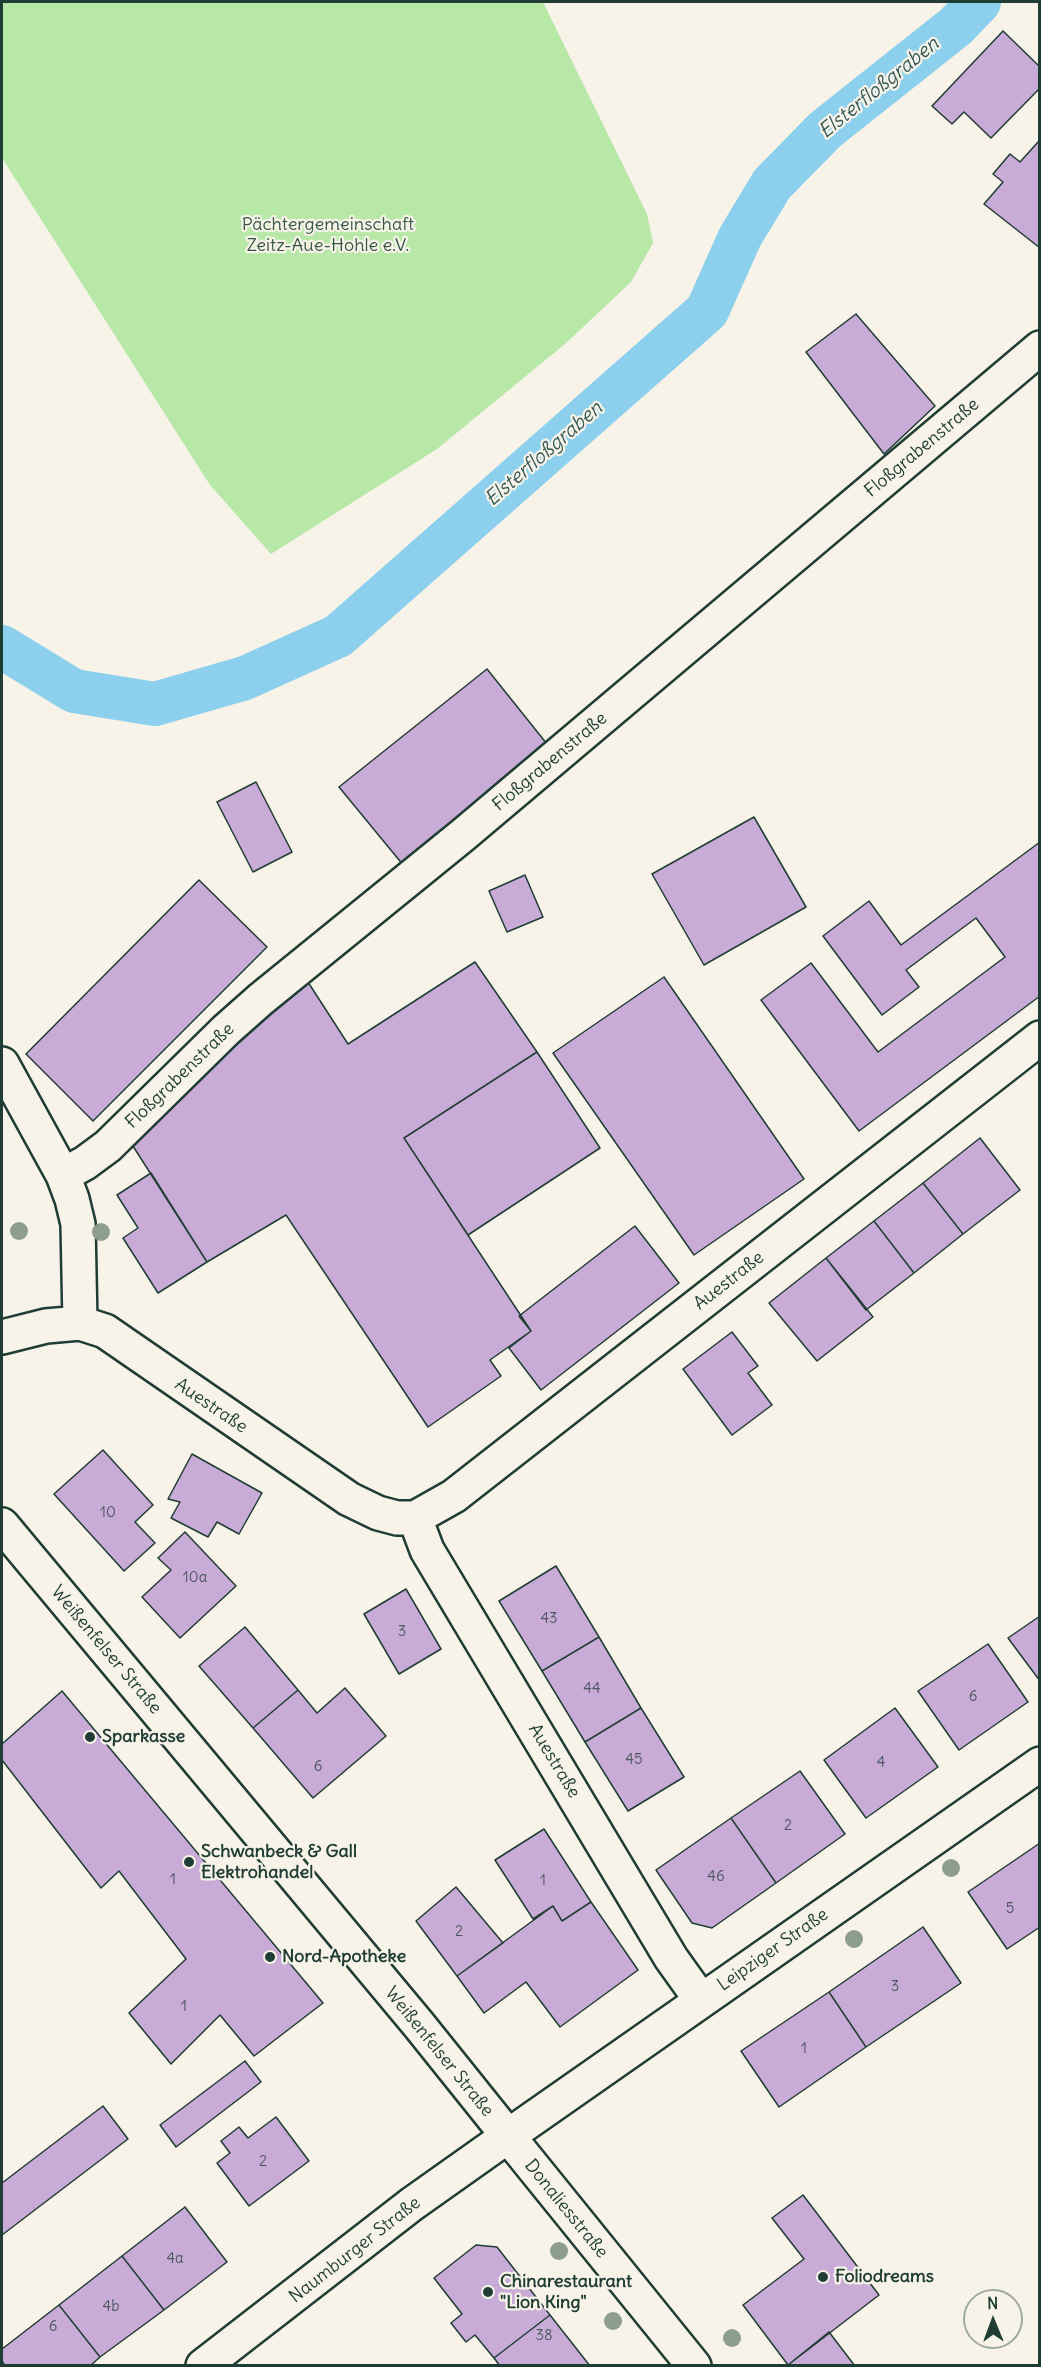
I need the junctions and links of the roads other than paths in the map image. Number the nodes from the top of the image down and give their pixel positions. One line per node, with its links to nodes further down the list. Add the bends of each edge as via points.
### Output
1 (1040, 348): 4 (street, Floßgrabenstraße, via 481,820 261,999 108,1146)
2 (1040, 1038): 7 (street, Auestraße, via 454,1496)
3 (2, 1064): 4 (street)
4 (63, 1175): 5 (street, via 78,1224)
5 (80, 1323): 6 (street, Auestraße, via 46,1326); 7 (street, Auestraße, via 105,1331 349,1499 378,1513)
6 (2, 1337)
7 (414, 1518): 10 (street, Auestraße, via 433,1560 671,1958)
8 (2, 1525): 11 (street, Weißenfelser Straße)
9 (1040, 1764): 10 (street, Leipziger Straße)
10 (700, 2000): 11 (street, Leipziger Straße)
11 (508, 2136): 12 (street, Naumburger Straße, via 412,2204); 13 (street, Donaliesstraße)
12 (203, 2366)
13 (694, 2366)

